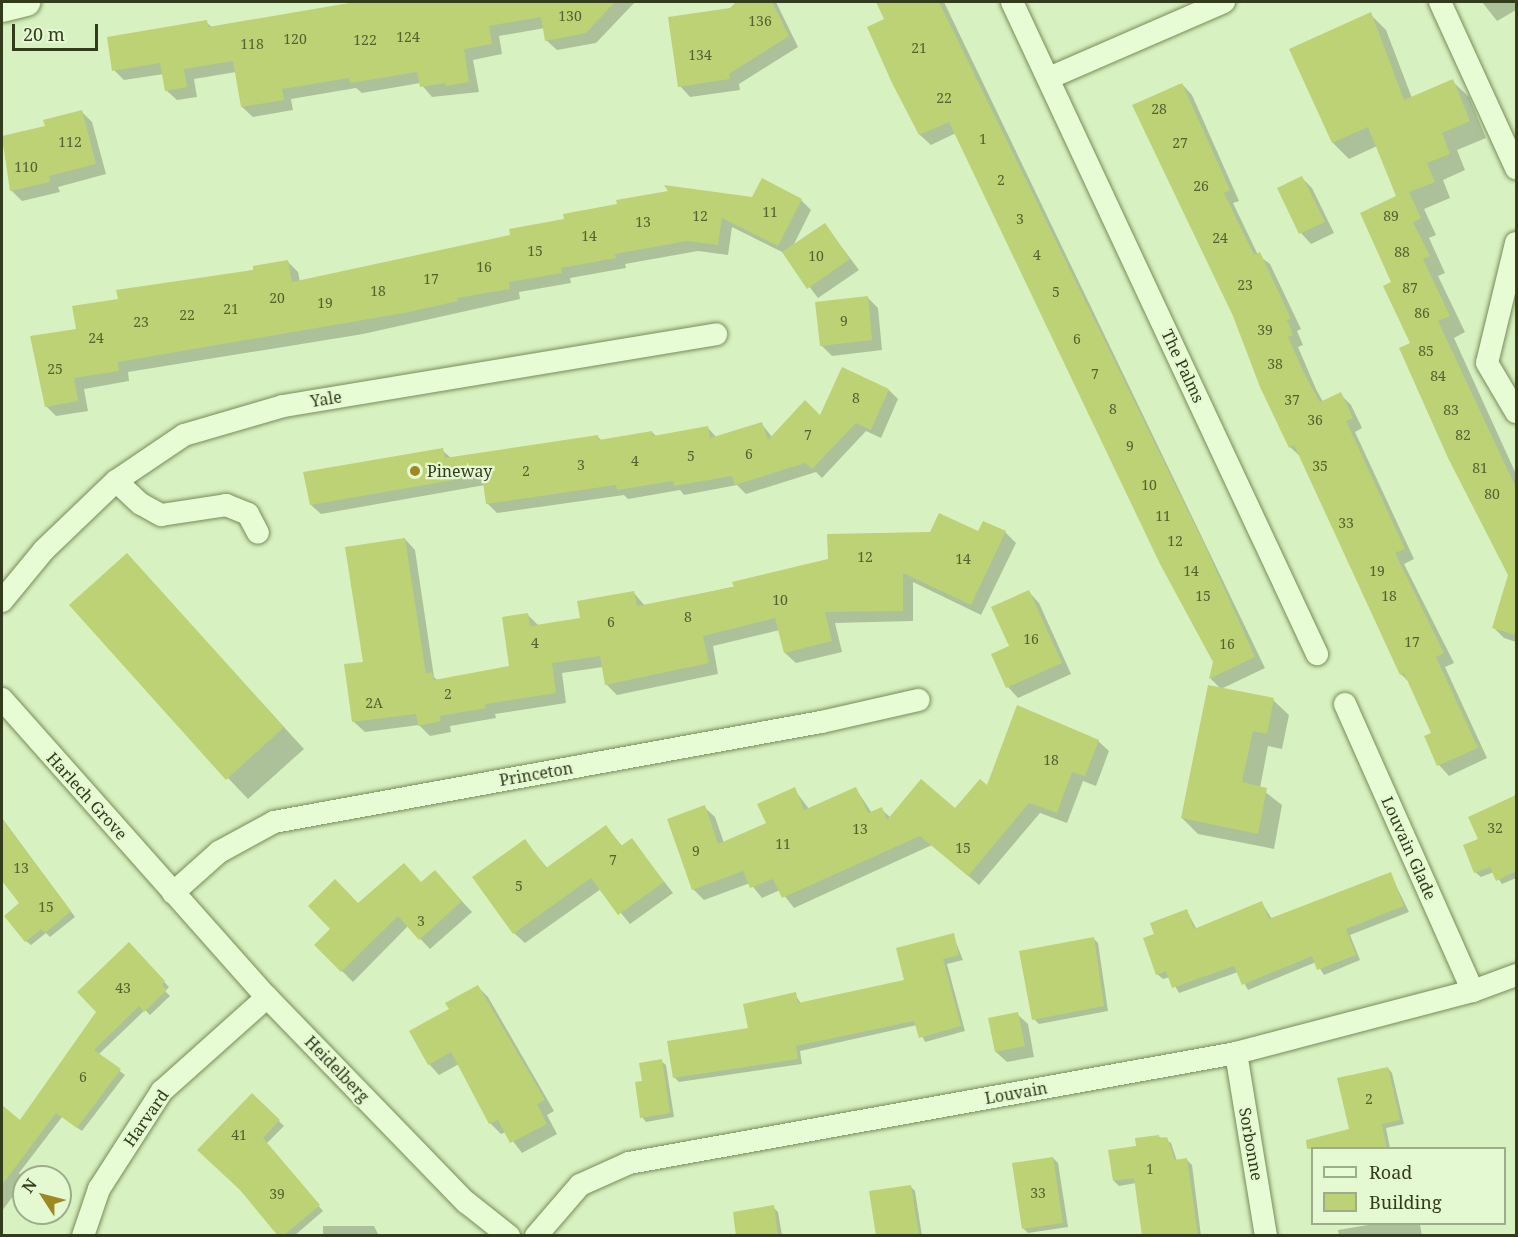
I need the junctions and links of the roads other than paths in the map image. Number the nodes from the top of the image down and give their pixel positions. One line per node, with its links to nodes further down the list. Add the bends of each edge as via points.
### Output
1 (26, 2): 5 (street)
2 (1012, 2): 6 (street, The Palms)
3 (1224, 2): 6 (street)
4 (1440, 2): 7 (street)
5 (2, 8)
6 (1049, 78): 14 (street, The Palms)
7 (1516, 168)
8 (1516, 243): 10 (street, via 1487,363)
9 (716, 334): 11 (street, Yale, via 283,406 184,435)
10 (1516, 412)
11 (116, 481): 12 (street, via 141,504 161,515 226,505 248,514); 13 (street, Yale, via 44,550)
12 (258, 533)
13 (2, 601)
14 (1317, 654)
15 (2, 699): 18 (street, Harlech Grove)
16 (919, 700): 18 (street, Princeton, via 821,722 274,822 219,852)
17 (1345, 704): 20 (street, Louvain Glade)
18 (173, 893): 21 (street, Heidelberg)
19 (1516, 975): 20 (street, Louvain)
20 (1473, 991): 22 (street, Louvain)
21 (267, 997): 23 (street, Harvard, via 162,1091 99,1189); 24 (street, Heidelberg, via 466,1202)
22 (1236, 1053): 25 (street, Louvain, via 629,1163 580,1185); 26 (street, Sorbonne)
23 (83, 1236)
24 (509, 1236)
25 (536, 1236)
26 (1266, 1236)

